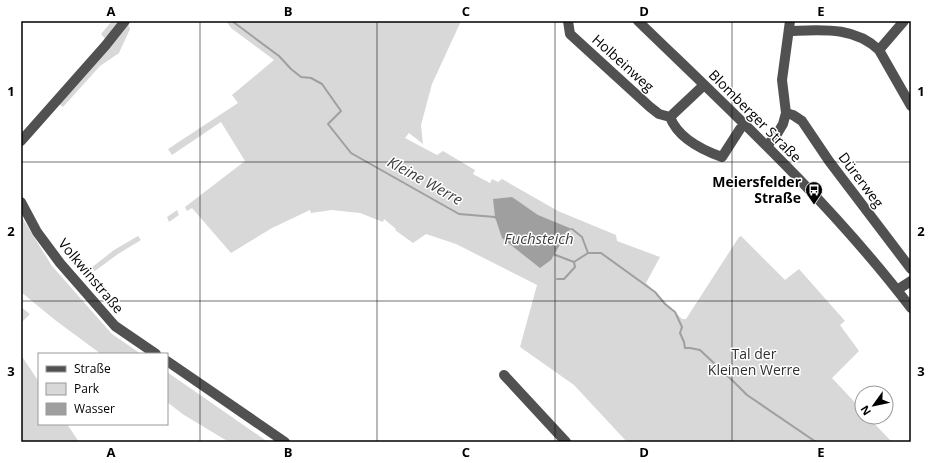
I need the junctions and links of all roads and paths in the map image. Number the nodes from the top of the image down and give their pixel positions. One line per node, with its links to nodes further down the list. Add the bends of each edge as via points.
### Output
1 (125, 21): 12 (street)
2 (568, 21): 10 (street, Holbeinweg, via 570,34 650,107 659,114)
3 (638, 21): 7 (street, Blomberger Straße)
4 (904, 21): 6 (street)
5 (790, 26): 6 (street, via 844,31 859,36); 9 (street, via 782,80)
6 (879, 50): 8 (street)
7 (704, 85): 10 (street); 13 (street, Blomberger Straße)
8 (911, 106)
9 (786, 113): 13 (street, via 777,134); 15 (street, Dürerweg, via 802,121 833,167)
10 (670, 117): 11 (street, Holbeinweg, via 677,129 696,145 722,157)
11 (740, 129)
12 (21, 141)
13 (767, 146): 17 (street, Blomberger Straße, via 820,201)
14 (21, 202): 19 (street, Volkwinstraße, via 41,238 115,326)
15 (911, 268)
16 (911, 281): 17 (street)
17 (897, 290): 18 (street, Blomberger Straße)
18 (911, 308)
19 (155, 353)
20 (168, 362): 22 (street)
21 (504, 375): 23 (street)
22 (285, 442)
23 (566, 442)

